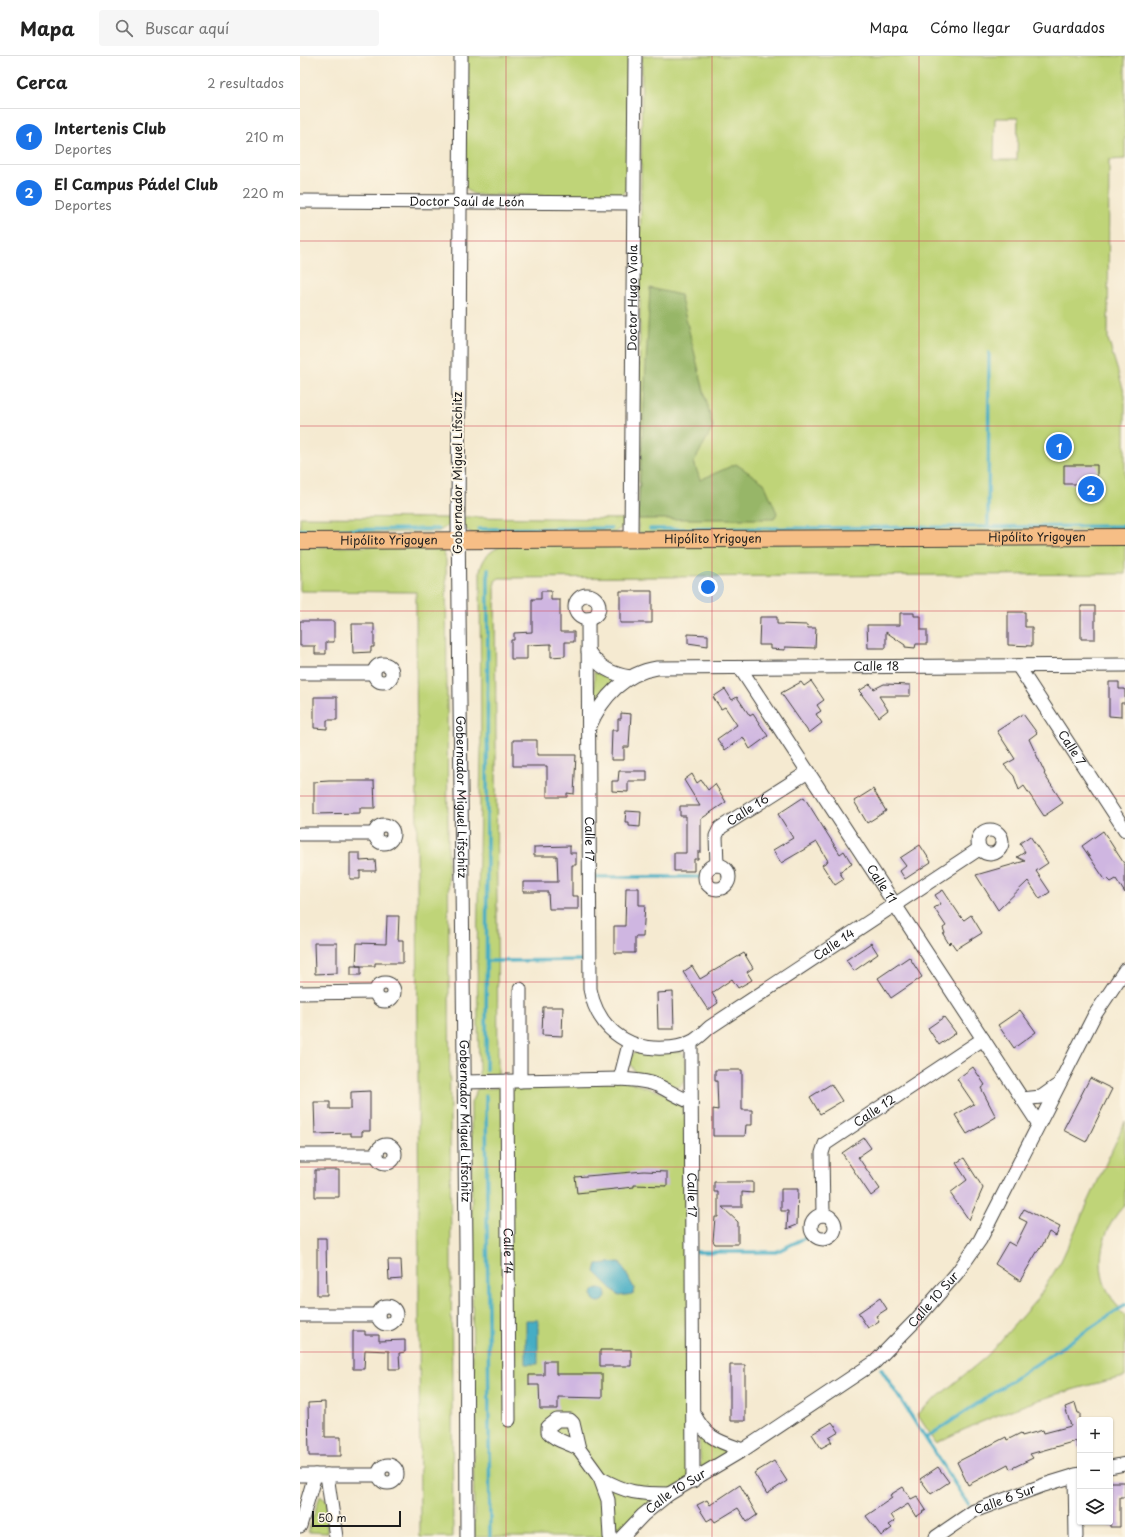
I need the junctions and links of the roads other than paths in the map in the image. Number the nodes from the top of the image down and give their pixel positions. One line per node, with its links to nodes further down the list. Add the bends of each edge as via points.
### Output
1 (461, 56): 4 (street, Gobernador Miguel Lifschitz)
2 (635, 56): 5 (street, Doctor Hugo Viola)
3 (300, 201): 4 (street, Doctor Saúl de León)
4 (460, 202): 5 (street, Doctor Saúl de León); 7 (street, Gobernador Miguel Lifschitz)
5 (634, 203): 8 (street, Doctor Hugo Viola)
6 (1125, 537): 8 (main road, Hipólito Yrigoyen)
7 (458, 540): 8 (main road, Hipólito Yrigoyen); 9 (main road, Hipólito Yrigoyen); 36 (street, Gobernador Miguel Lifschitz)
8 (631, 540)
9 (300, 541)
10 (588, 619): 11 (street, Calle 17)
11 (588, 651): 17 (street, via 605,670); 18 (street, Calle 17)
12 (1125, 665): 13 (street, Calle 18)
13 (1018, 666): 14 (street, Calle 18); 20 (street, Calle 7)
14 (740, 668): 17 (street, Calle 18, via 657,668 644,670); 19 (street, Calle 11)
15 (300, 673): 16 (street)
16 (373, 673)
17 (630, 677): 18 (street, Calle 18, via 604,701)
18 (588, 732): 32 (street, Calle 17, via 590,989 593,1004 603,1021)
19 (808, 772): 24 (street, Calle 16, via 720,828 716,836); 25 (street, Calle 11)
20 (1125, 830)
21 (300, 834): 22 (street)
22 (375, 834)
23 (979, 849): 25 (street, Calle 14)
24 (717, 865)
25 (895, 905): 30 (street, Calle 11); 31 (street, Calle 14)
26 (1125, 970): 37 (street, Calle 10 Sur, via 1094,1016)
27 (520, 989): 35 (street)
28 (375, 992): 29 (street)
29 (300, 993)
30 (983, 1039): 38 (street, Calle 11); 43 (street, Calle 12, via 825,1144 822,1153)
31 (691, 1042): 32 (street, via 669,1048); 39 (street, Calle 17)
32 (629, 1044): 33 (street)
33 (620, 1079): 35 (street); 39 (street, via 656,1085)
34 (506, 1081): 35 (street); 36 (street); 47 (street, Calle 14)
35 (520, 1081)
36 (464, 1082): 66 (street, Gobernador Miguel Lifschitz)
37 (1057, 1086): 38 (street, via 1041,1097); 40 (street, Calle 10 Sur)
38 (1022, 1099): 40 (street, Calle 11)
39 (691, 1102): 46 (street, Calle 17)
40 (1038, 1124): 49 (street, Calle 10 Sur, via 980,1240 957,1273 916,1320 875,1362)
41 (300, 1155): 42 (street)
42 (376, 1155)
43 (823, 1215)
44 (300, 1315): 45 (street)
45 (378, 1315)
46 (692, 1411): 49 (street, Calle 17, via 702,1429 711,1437); 57 (street, Calle 17)
47 (509, 1420)
48 (579, 1449): 56 (street)
49 (743, 1450): 57 (street, Calle 10 Sur)
50 (1125, 1464): 51 (street)
51 (1113, 1466)
52 (378, 1474): 54 (street)
53 (300, 1475): 54 (street)
54 (321, 1475): 63 (street); 65 (street)
55 (1077, 1475): 68 (street, Calle 6 Sur, via 974,1511)
56 (600, 1478): 59 (street); 61 (street)
57 (693, 1481): 60 (street, Calle 10 Sur)
58 (1078, 1489): 69 (street)
59 (632, 1493): 60 (street); 62 (street)
60 (669, 1494): 62 (street, Calle 10 Sur)
61 (610, 1513): 64 (street); 67 (street)
62 (643, 1515): 64 (street, Calle 10 Sur)
63 (300, 1526)
64 (627, 1534)
65 (336, 1537)
66 (467, 1537)
67 (610, 1537)
68 (936, 1537)
69 (1076, 1537)

